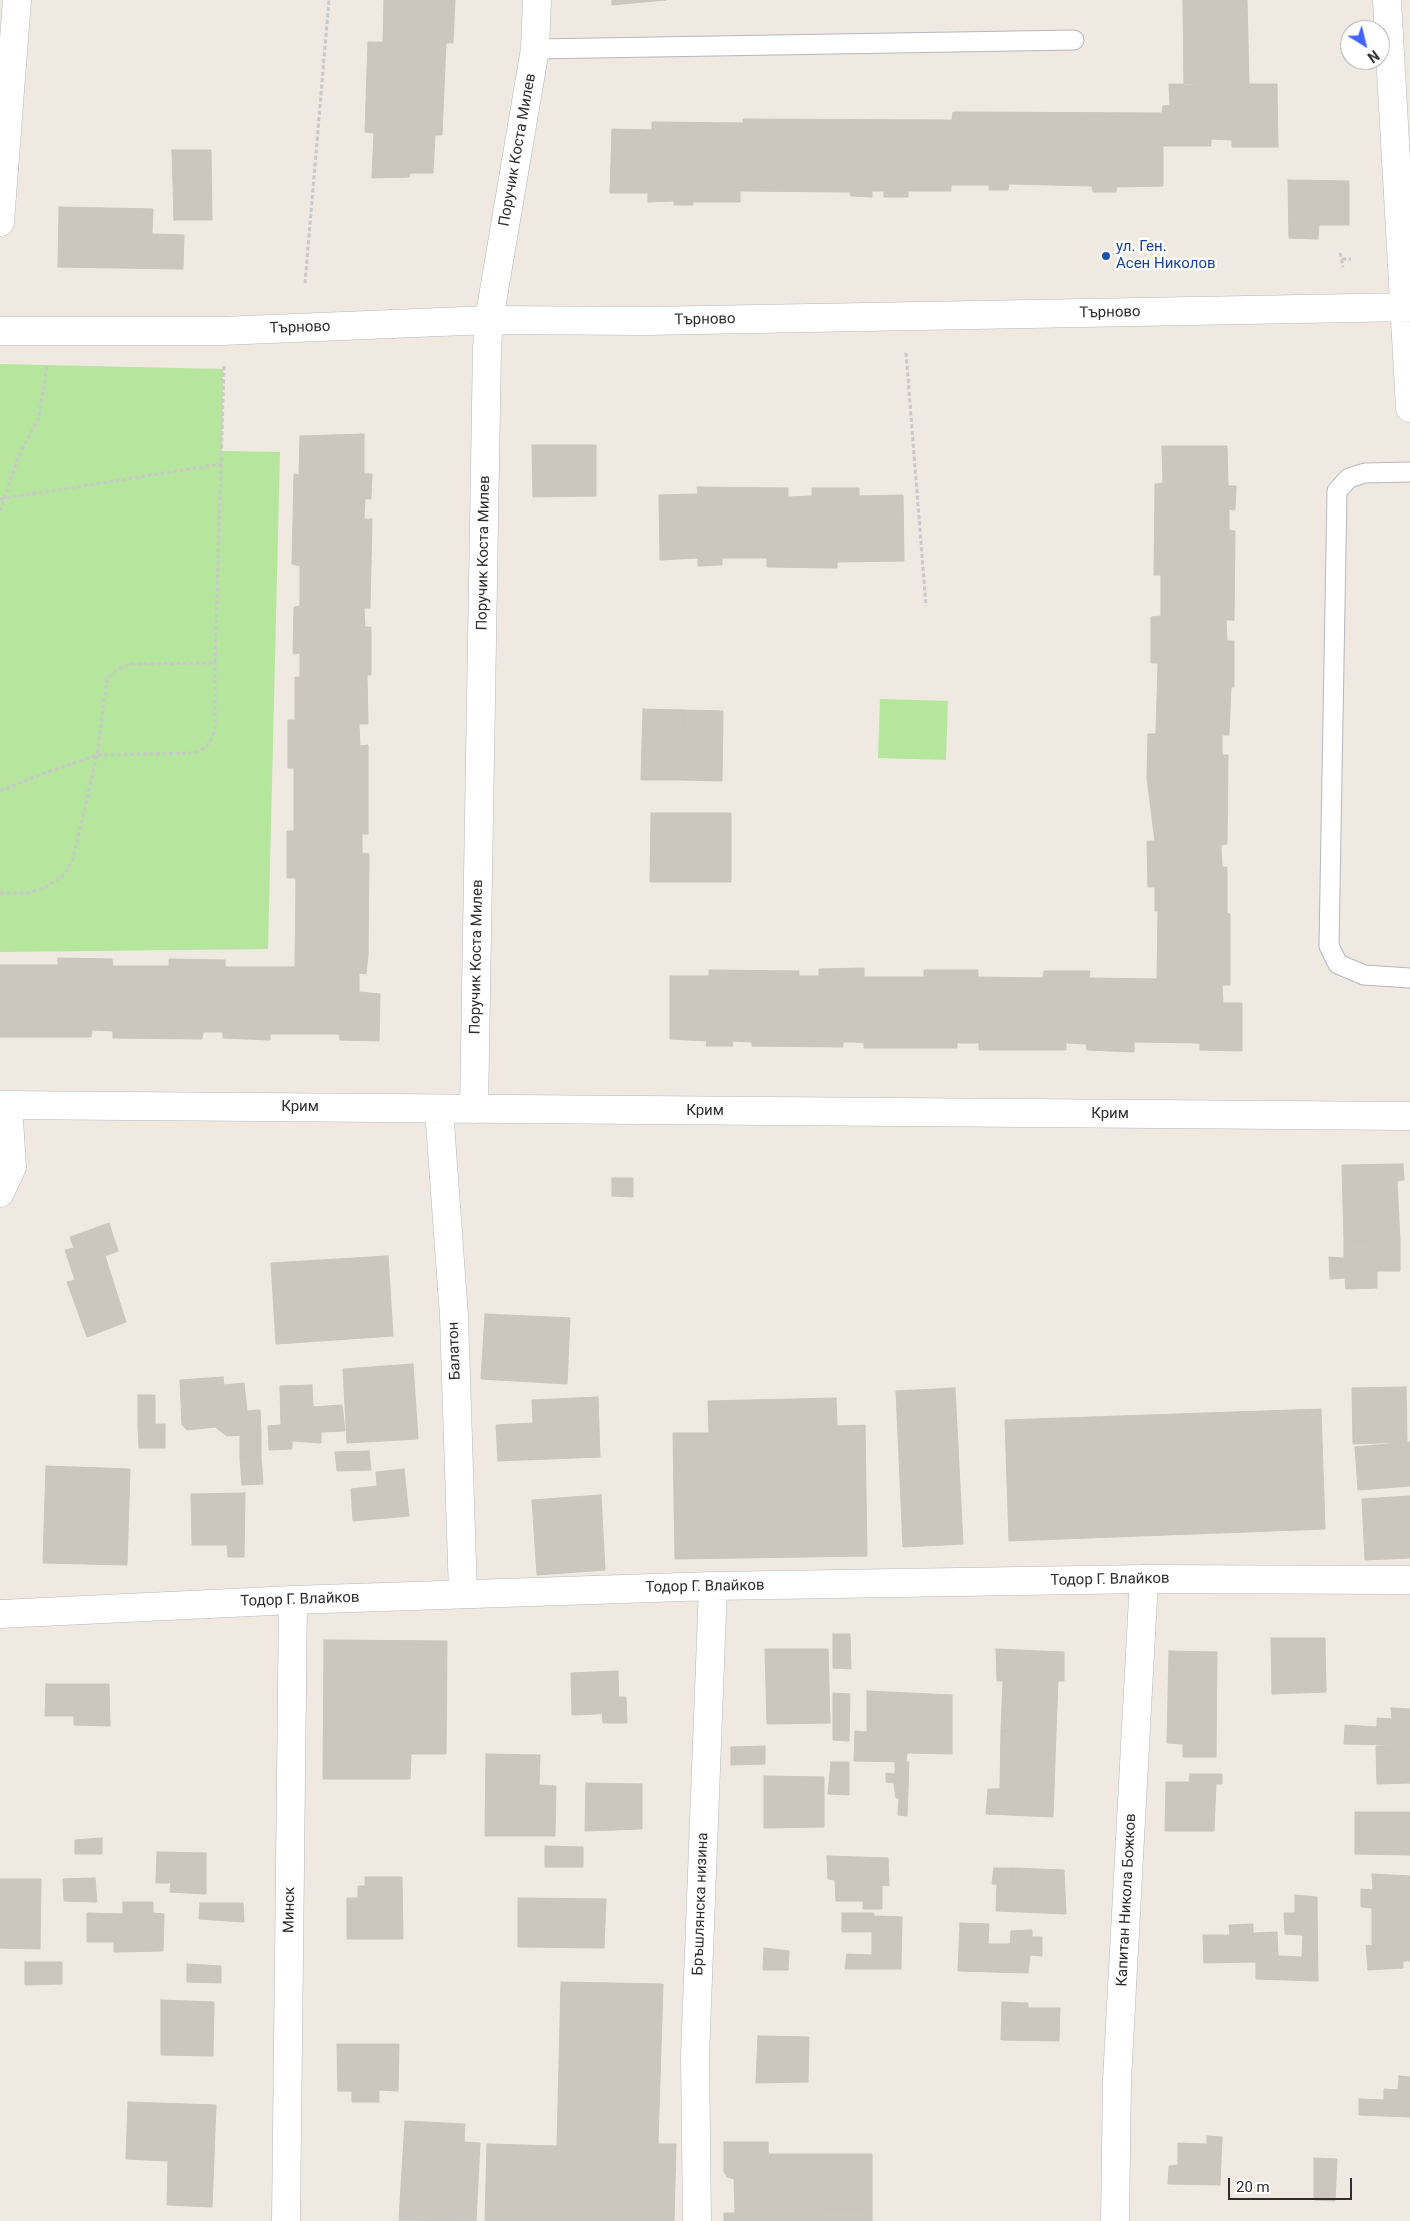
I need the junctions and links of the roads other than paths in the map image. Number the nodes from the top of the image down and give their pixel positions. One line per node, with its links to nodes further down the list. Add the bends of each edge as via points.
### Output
1 (17, 0): 6 (street)
2 (537, 0): 5 (street, Поручик Коста Милев)
3 (1387, 0): 7 (street)
4 (1074, 40): 5 (lane)
5 (535, 50): 8 (street, Поручик Коста Милев)
6 (0, 222)
7 (1407, 307): 8 (street, Търново, via 657,321); 10 (street)
8 (489, 320): 9 (street, Търново, via 222,331); 15 (street, Поручик Коста Милев)
9 (0, 331)
10 (1410, 408)
11 (1410, 472): 12 (lane, via 1365,473 1349,478 1337,491 1329,946 1338,964 1364,976)
12 (1410, 978)
13 (4, 1105): 14 (street, Крим); 17 (street, via 12,1167)
14 (439, 1108): 15 (street, Крим); 21 (street, Балатон, via 454,1316)
15 (474, 1109): 16 (street, Крим)
16 (1410, 1116)
17 (0, 1194)
18 (1144, 1579): 19 (street, Тодор Г. Влайков); 20 (street, Тодор Г. Влайков); 26 (street, Капитан Никола Божков, via 1117,2080)
19 (1410, 1580)
20 (713, 1586): 21 (street, Тодор Г. Влайков); 25 (street, Бръшлянска низина, via 694,2056)
21 (463, 1594): 22 (street, Тодор Г. Влайков)
22 (294, 1600): 23 (street, Тодор Г. Влайков); 24 (street, Минск)
23 (0, 1614)
24 (286, 2221)
25 (697, 2221)
26 (1115, 2221)

